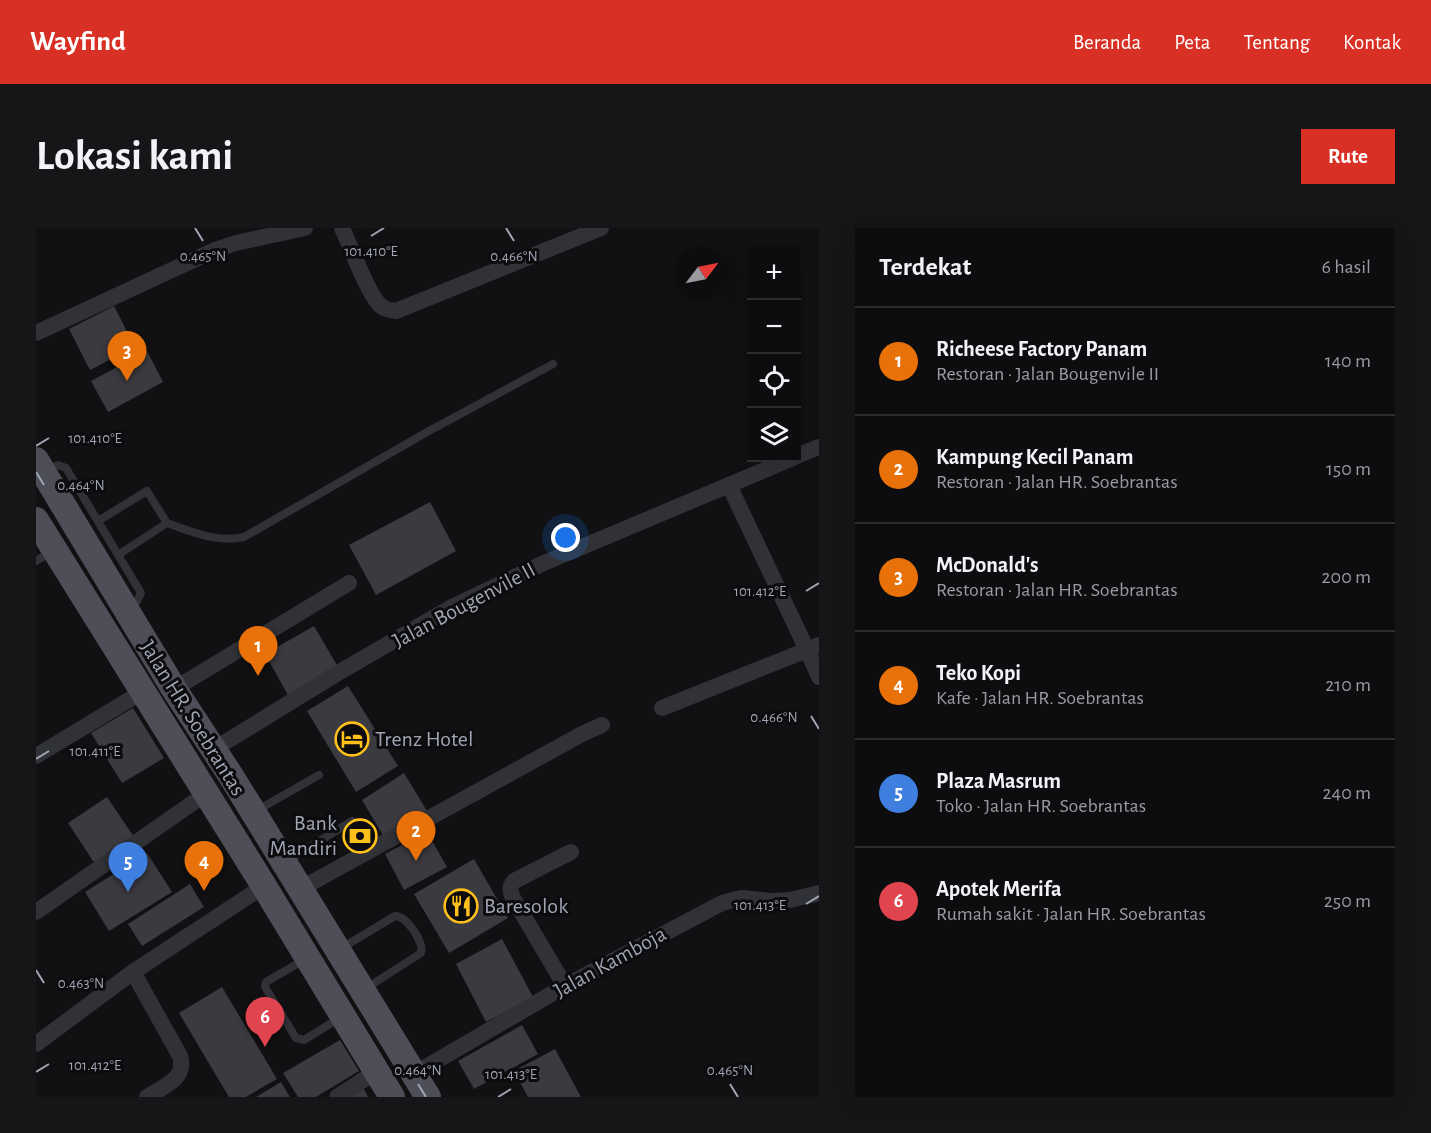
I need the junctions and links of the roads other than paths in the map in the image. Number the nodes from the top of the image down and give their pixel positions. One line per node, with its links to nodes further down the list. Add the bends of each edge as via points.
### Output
1 (305, 228): 4 (street, via 215,250)
2 (342, 228): 3 (street, via 379,304 396,311)
3 (601, 228)
4 (36, 333)
5 (553, 364): 13 (lane, via 244,537 212,537)
6 (819, 447): 7 (street, Jalan Bougenvile II)
7 (801, 454)
8 (783, 462): 10 (street, Jalan Bougenvile II)
9 (40, 466): 12 (lane, via 66,468); 17 (main road, Jalan HR. Soebrantas)
10 (729, 485): 18 (street); 24 (street, Jalan Bougenvile II, via 462,602)
11 (36, 520): 14 (main road, Jalan HR. Soebrantas)
12 (98, 521): 13 (lane, via 147,491); 15 (lane)
13 (167, 523): 15 (lane)
14 (45, 555): 21 (main road, Jalan HR. Soebrantas)
15 (118, 555): 17 (lane, via 141,593)
16 (349, 583): 20 (street)
17 (126, 609): 20 (main road, Jalan HR. Soebrantas)
18 (813, 647): 19 (street); 22 (street)
19 (819, 677)
20 (174, 689): 24 (main road, Jalan HR. Soebrantas)
21 (142, 692): 25 (street); 27 (main road, Jalan HR. Soebrantas)
22 (662, 708)
23 (602, 725): 33 (street)
24 (214, 749): 28 (main road, Jalan HR. Soebrantas)
25 (36, 756)
26 (319, 775): 28 (lane)
27 (207, 793): 32 (main road, Jalan HR. Soebrantas); 35 (street)
28 (253, 813): 31 (main road, Jalan HR. Soebrantas)
29 (352, 820): 31 (lane)
30 (571, 852): 39 (street, via 514,881 510,892)
31 (284, 863): 33 (main road, Jalan HR. Soebrantas)
32 (264, 886): 37 (main road, Jalan HR. Soebrantas); 38 (street)
33 (300, 889): 36 (main road, Jalan HR. Soebrantas)
34 (819, 893): 39 (street, Jalan Kamboja, via 790,900 741,898 722,903)
35 (36, 912)
36 (337, 951): 40 (main road, Jalan HR. Soebrantas); 40 (lane, via 395,916 405,919 422,945 421,953)
37 (307, 958): 41 (main road, Jalan HR. Soebrantas); 41 (lane, via 266,982 265,987 296,1038 304,1040)
38 (133, 972): 42 (street); 45 (street, via 183,1064 176,1078)
39 (564, 986): 44 (street, Jalan Kamboja)
40 (362, 991): 44 (main road, Jalan HR. Soebrantas)
41 (343, 1016): 43 (main road, Jalan HR. Soebrantas)
42 (36, 1044)
43 (377, 1071): 46 (street); 47 (main road, Jalan HR. Soebrantas)
44 (414, 1074): 48 (main road, Jalan HR. Soebrantas)
45 (147, 1097)
46 (337, 1097)
47 (392, 1097)
48 (428, 1097)

